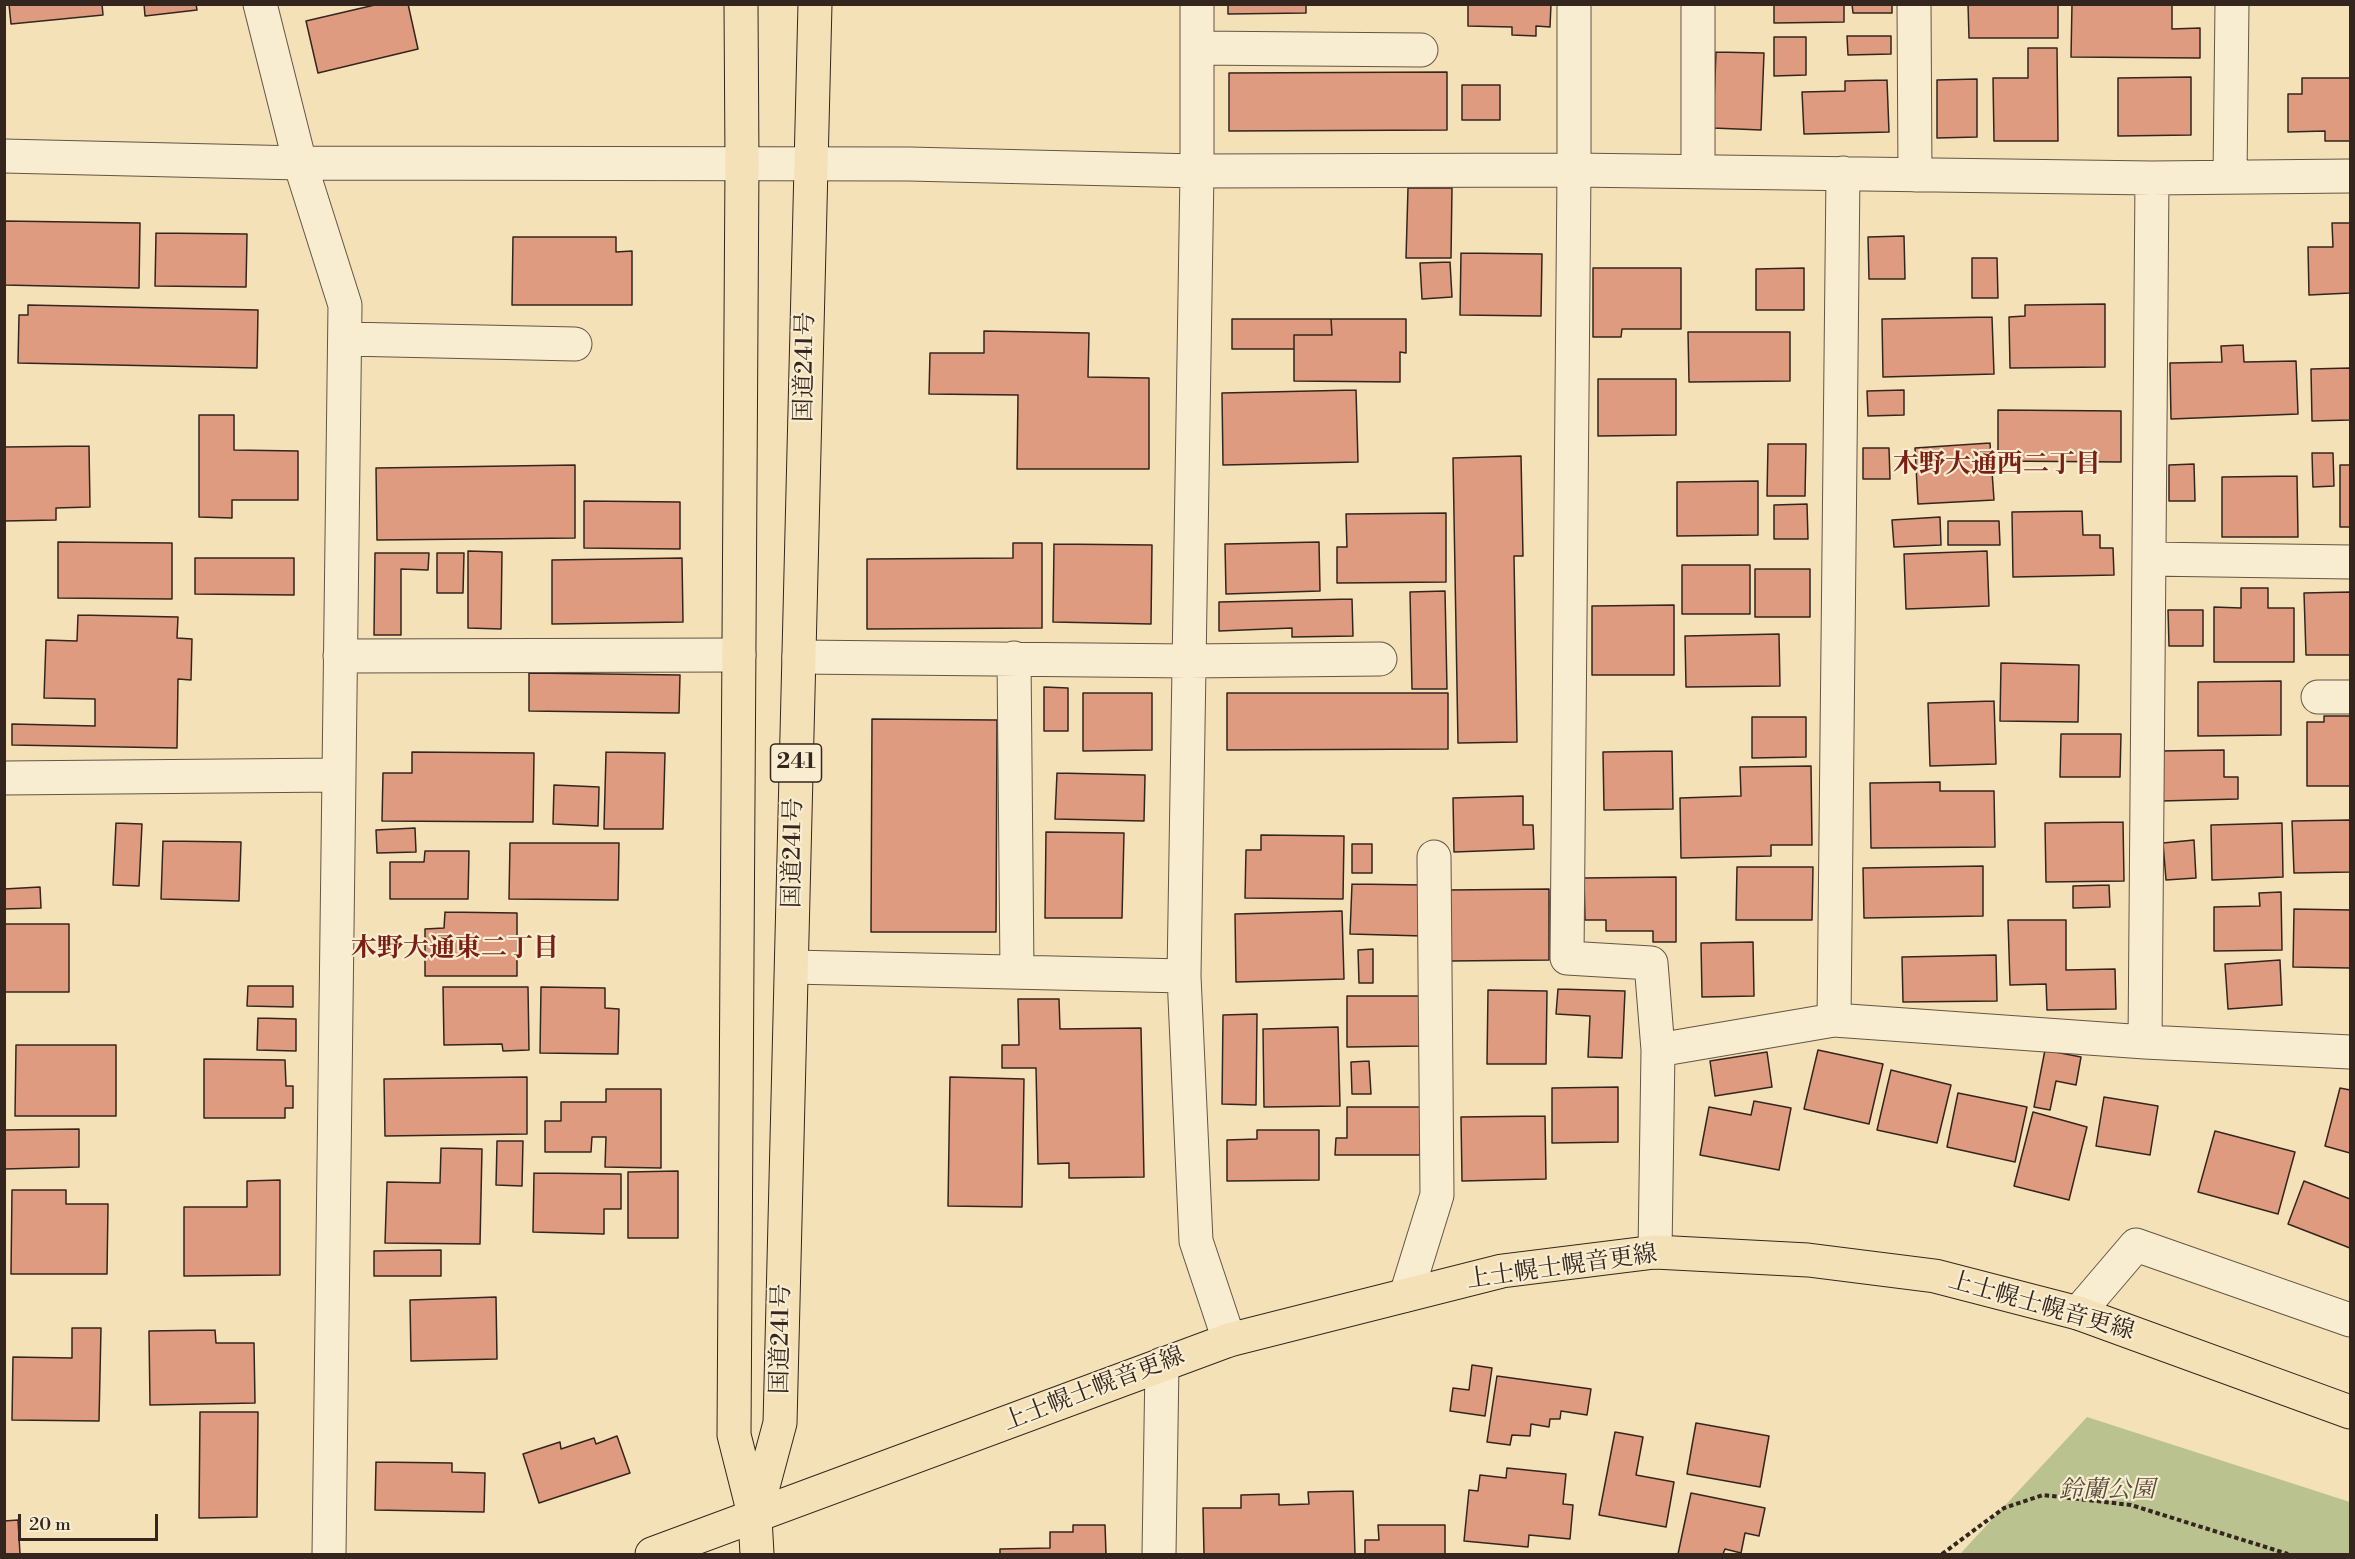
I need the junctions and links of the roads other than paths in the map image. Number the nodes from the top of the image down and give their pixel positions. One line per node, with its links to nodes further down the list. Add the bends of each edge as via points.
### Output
1 (260, 4): 12 (street)
2 (741, 4): 13 (main road, 国道241号 / 241)
3 (815, 4): 14 (main road, 国道241号 / 241)
4 (1197, 4): 9 (street)
5 (1574, 4): 15 (street)
6 (1698, 4): 17 (street)
7 (1914, 4): 19 (street)
8 (2232, 4): 21 (street)
9 (1197, 48): 10 (street); 16 (street)
10 (1421, 50)
11 (4, 156): 12 (street)
12 (300, 163): 13 (street); 23 (street, via 345,305)
13 (742, 163): 14 (street); 27 (main road, 国道241号 / 241)
14 (812, 163): 16 (street); 29 (main road, 国道241号 / 241)
15 (1574, 170): 16 (street); 17 (street); 43 (street, via 1567,958 1651,963)
16 (1197, 171): 32 (street)
17 (1698, 171): 18 (street)
18 (1843, 173): 19 (street); 41 (street)
19 (1915, 175): 22 (street)
20 (2350, 176): 21 (street)
21 (2230, 177): 22 (street)
22 (2152, 178): 25 (street)
23 (346, 339): 24 (street); 28 (street)
24 (575, 344)
25 (2149, 559): 26 (street); 42 (street)
26 (2350, 562)
27 (739, 655): 28 (street); 52 (main road, 国道241号 / 241, via 734,1435)
28 (340, 656): 35 (street)
29 (799, 657): 30 (street); 38 (main road, 国道241号 / 241)
30 (1014, 658): 32 (street); 39 (street)
31 (1380, 659): 32 (street)
32 (1189, 661): 40 (street)
33 (2318, 697): 34 (street)
34 (2350, 697)
35 (338, 775): 36 (street); 53 (street)
36 (4, 778)
37 (1434, 857): 46 (street, via 1437,1195)
38 (792, 967): 39 (street); 52 (main road, 国道241号 / 241, via 780,1423)
39 (1017, 972): 40 (street)
40 (1184, 976): 49 (street, via 1196,1241)
41 (1834, 1020): 42 (street); 43 (street)
42 (2145, 1042): 44 (street)
43 (1658, 1050): 45 (street)
44 (2350, 1052)
45 (1655, 1252): 46 (main road, 上士幌士幌音更線, via 1502,1271); 47 (main road, 上士幌士幌音更線, via 1808,1260 1935,1276)
46 (1406, 1295): 49 (main road, 上士幌士幌音更線)
47 (2078, 1313): 48 (street, via 2136,1245); 51 (main road, 上士幌士幌音更線)
48 (2350, 1320)
49 (1229, 1340): 50 (main road, 上士幌士幌音更線)
50 (1162, 1364): 52 (main road, 上士幌士幌音更線); 56 (street)
51 (2350, 1412)
52 (755, 1518): 54 (main road, 上士幌士幌音更線); 55 (main road, 国道241号 / 241)
53 (329, 1554)
54 (652, 1554)
55 (757, 1554)
56 (1159, 1554)

